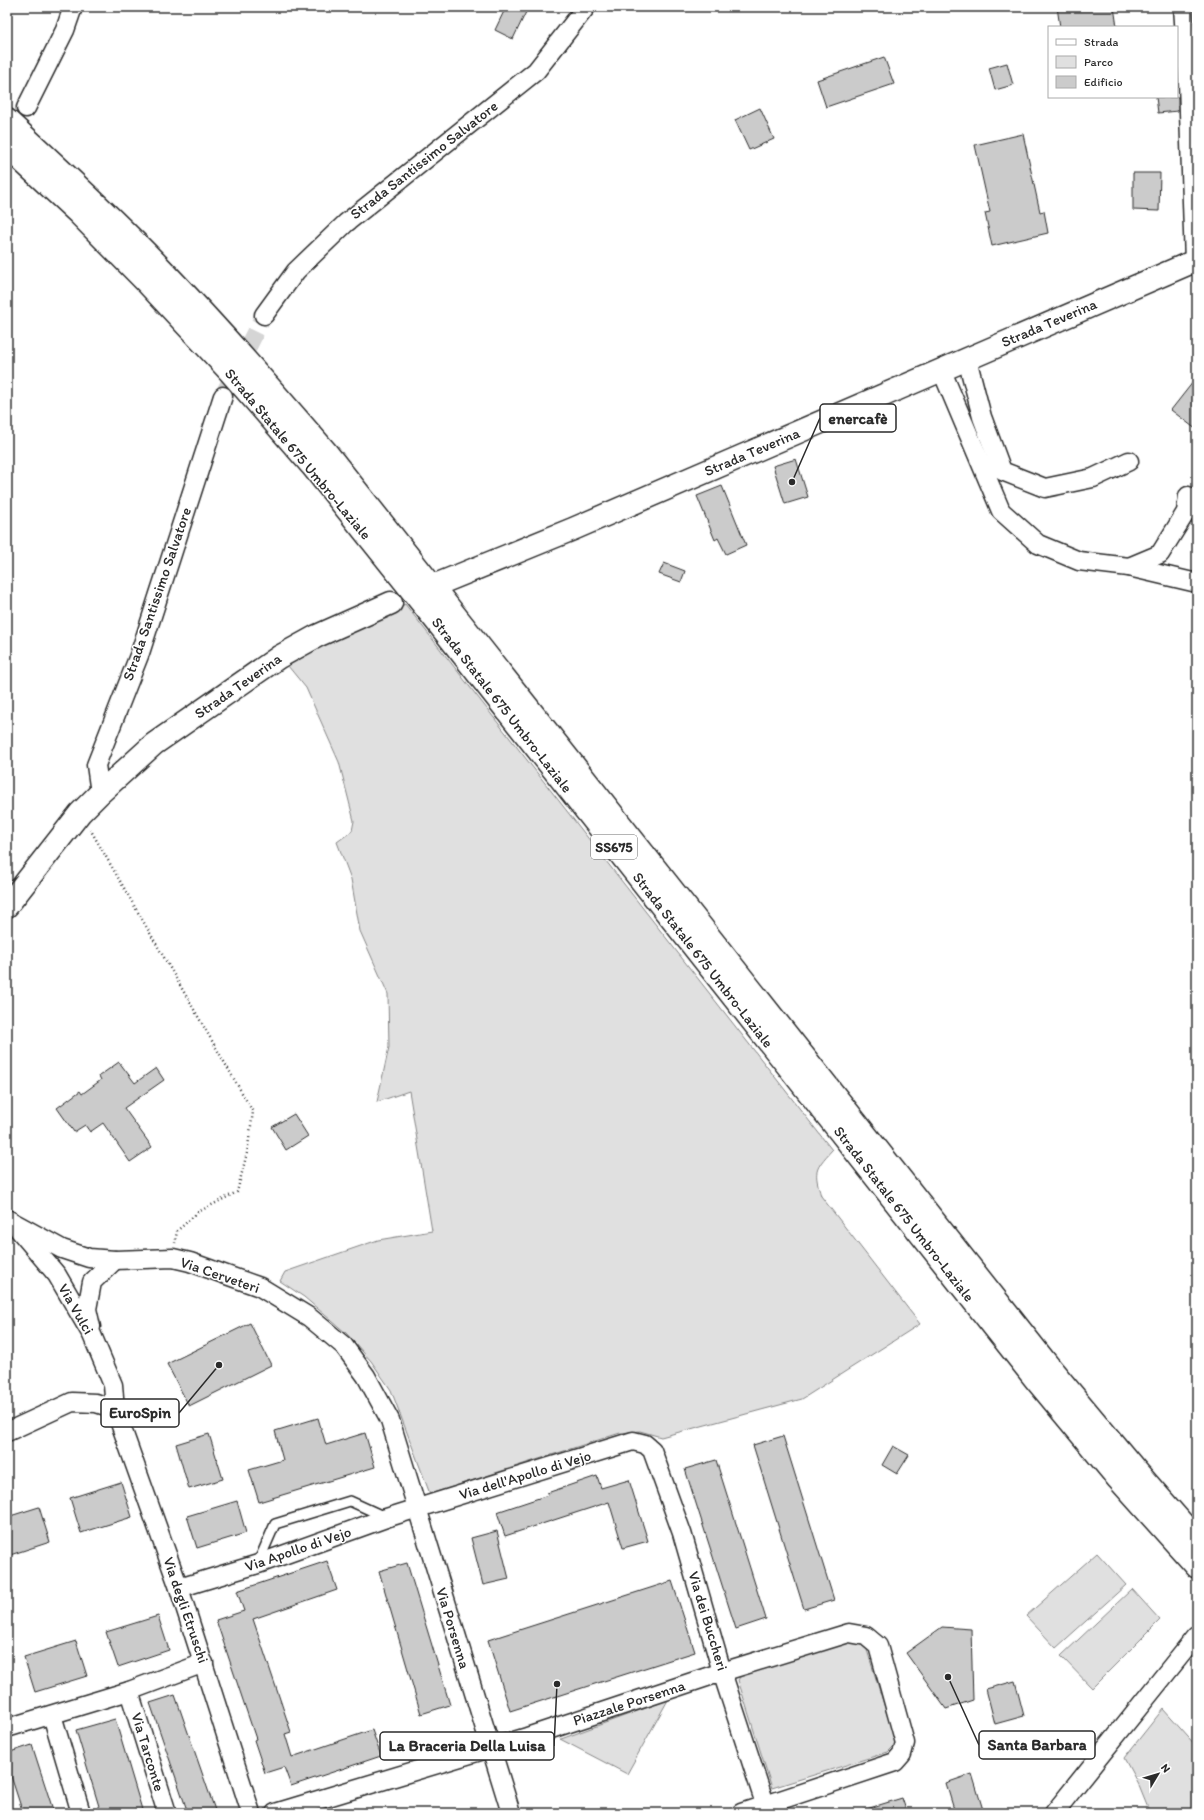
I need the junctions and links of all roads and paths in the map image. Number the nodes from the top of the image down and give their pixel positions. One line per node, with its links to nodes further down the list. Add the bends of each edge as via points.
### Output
1 (73, 7): 4 (street, via 65,30)
2 (586, 7): 8 (street, Strada Santissimo Salvatore, via 536,71 346,223 296,271)
3 (1183, 7): 7 (street)
4 (26, 108)
5 (7, 120): 30 (main road, Strada Statale 675 Umbro-Laziale / SS675, via 158,264 246,359 327,453 1048,1365)
6 (7, 148): 32 (main road, Strada Statale 675 Umbro-Laziale / SS675, via 78,213 147,283 230,372 312,466 1034,1379 1118,1479)
7 (1195, 261): 9 (main road, Strada Teverina)
8 (264, 316)
9 (967, 359): 10 (main road, Strada Teverina); 12 (street, via 982,417 1002,471 1045,488 1093,478)
10 (941, 369): 14 (street, via 1001,511 1038,544 1079,561); 16 (main road, Strada Teverina, via 580,526)
11 (223, 396): 18 (street, Strada Santissimo Salvatore, via 140,653 96,765)
12 (1129, 461)
13 (1188, 496): 14 (street, via 1186,512 1160,554)
14 (1129, 567): 15 (street)
15 (1197, 583)
16 (438, 584)
17 (391, 603): 18 (main road, Strada Teverina, via 317,636 279,657 154,744)
18 (100, 793): 19 (main road, Strada Teverina)
19 (80, 813): 20 (main road, Strada Teverina); 22 (path, via 253,1112 247,1153 237,1192 198,1212 177,1231)
20 (7, 906)
21 (9, 1220): 23 (street, Via Cerveteri, via 62,1249 90,1258); 24 (street, Via Vulci, via 57,1275)
22 (173, 1258): 23 (street, Via Cerveteri); 28 (street, Via Cerveteri, via 260,1287 309,1317 344,1346 366,1376 390,1420)
23 (115, 1260): 24 (street, via 92,1282 87,1309)
24 (92, 1335): 25 (street, Via Vulci, via 113,1385)
25 (115, 1409): 26 (street, via 96,1403 72,1402); 33 (street, Via degli Etruschi)
26 (7, 1432)
27 (633, 1441): 28 (street, Via dell'Apollo di Vejo); 36 (street, Via dei Buccheri, via 645,1444 652,1450 682,1534)
28 (416, 1508): 29 (street, Via Apollo di Vejo); 40 (street, Via Porsenna)
29 (386, 1518): 31 (street, Via Apollo di Vejo); 31 (lane, via 350,1501 275,1524)
30 (1197, 1540)
31 (258, 1564): 33 (street, Via Apollo di Vejo)
32 (1197, 1567)
33 (179, 1588): 35 (street, Via degli Etruschi)
34 (1196, 1636): 48 (street)
35 (204, 1663): 37 (street); 44 (street, Via degli Etruschi)
36 (722, 1672): 40 (street, Piazzale Porsenna); 41 (street, Via dei Buccheri); 41 (street, Piazzale Porsenna, via 848,1633 866,1636 878,1646 905,1742 902,1754 895,1762)
37 (129, 1691): 38 (street); 43 (street, Via Tarconte)
38 (52, 1715): 39 (street); 42 (street)
39 (7, 1728)
40 (490, 1747): 45 (street); 46 (street, Via Porsenna)
41 (766, 1809): 47 (street)
42 (81, 1813)
43 (167, 1813)
44 (251, 1813)
45 (275, 1813)
46 (511, 1813)
47 (741, 1813)
48 (1054, 1813)

